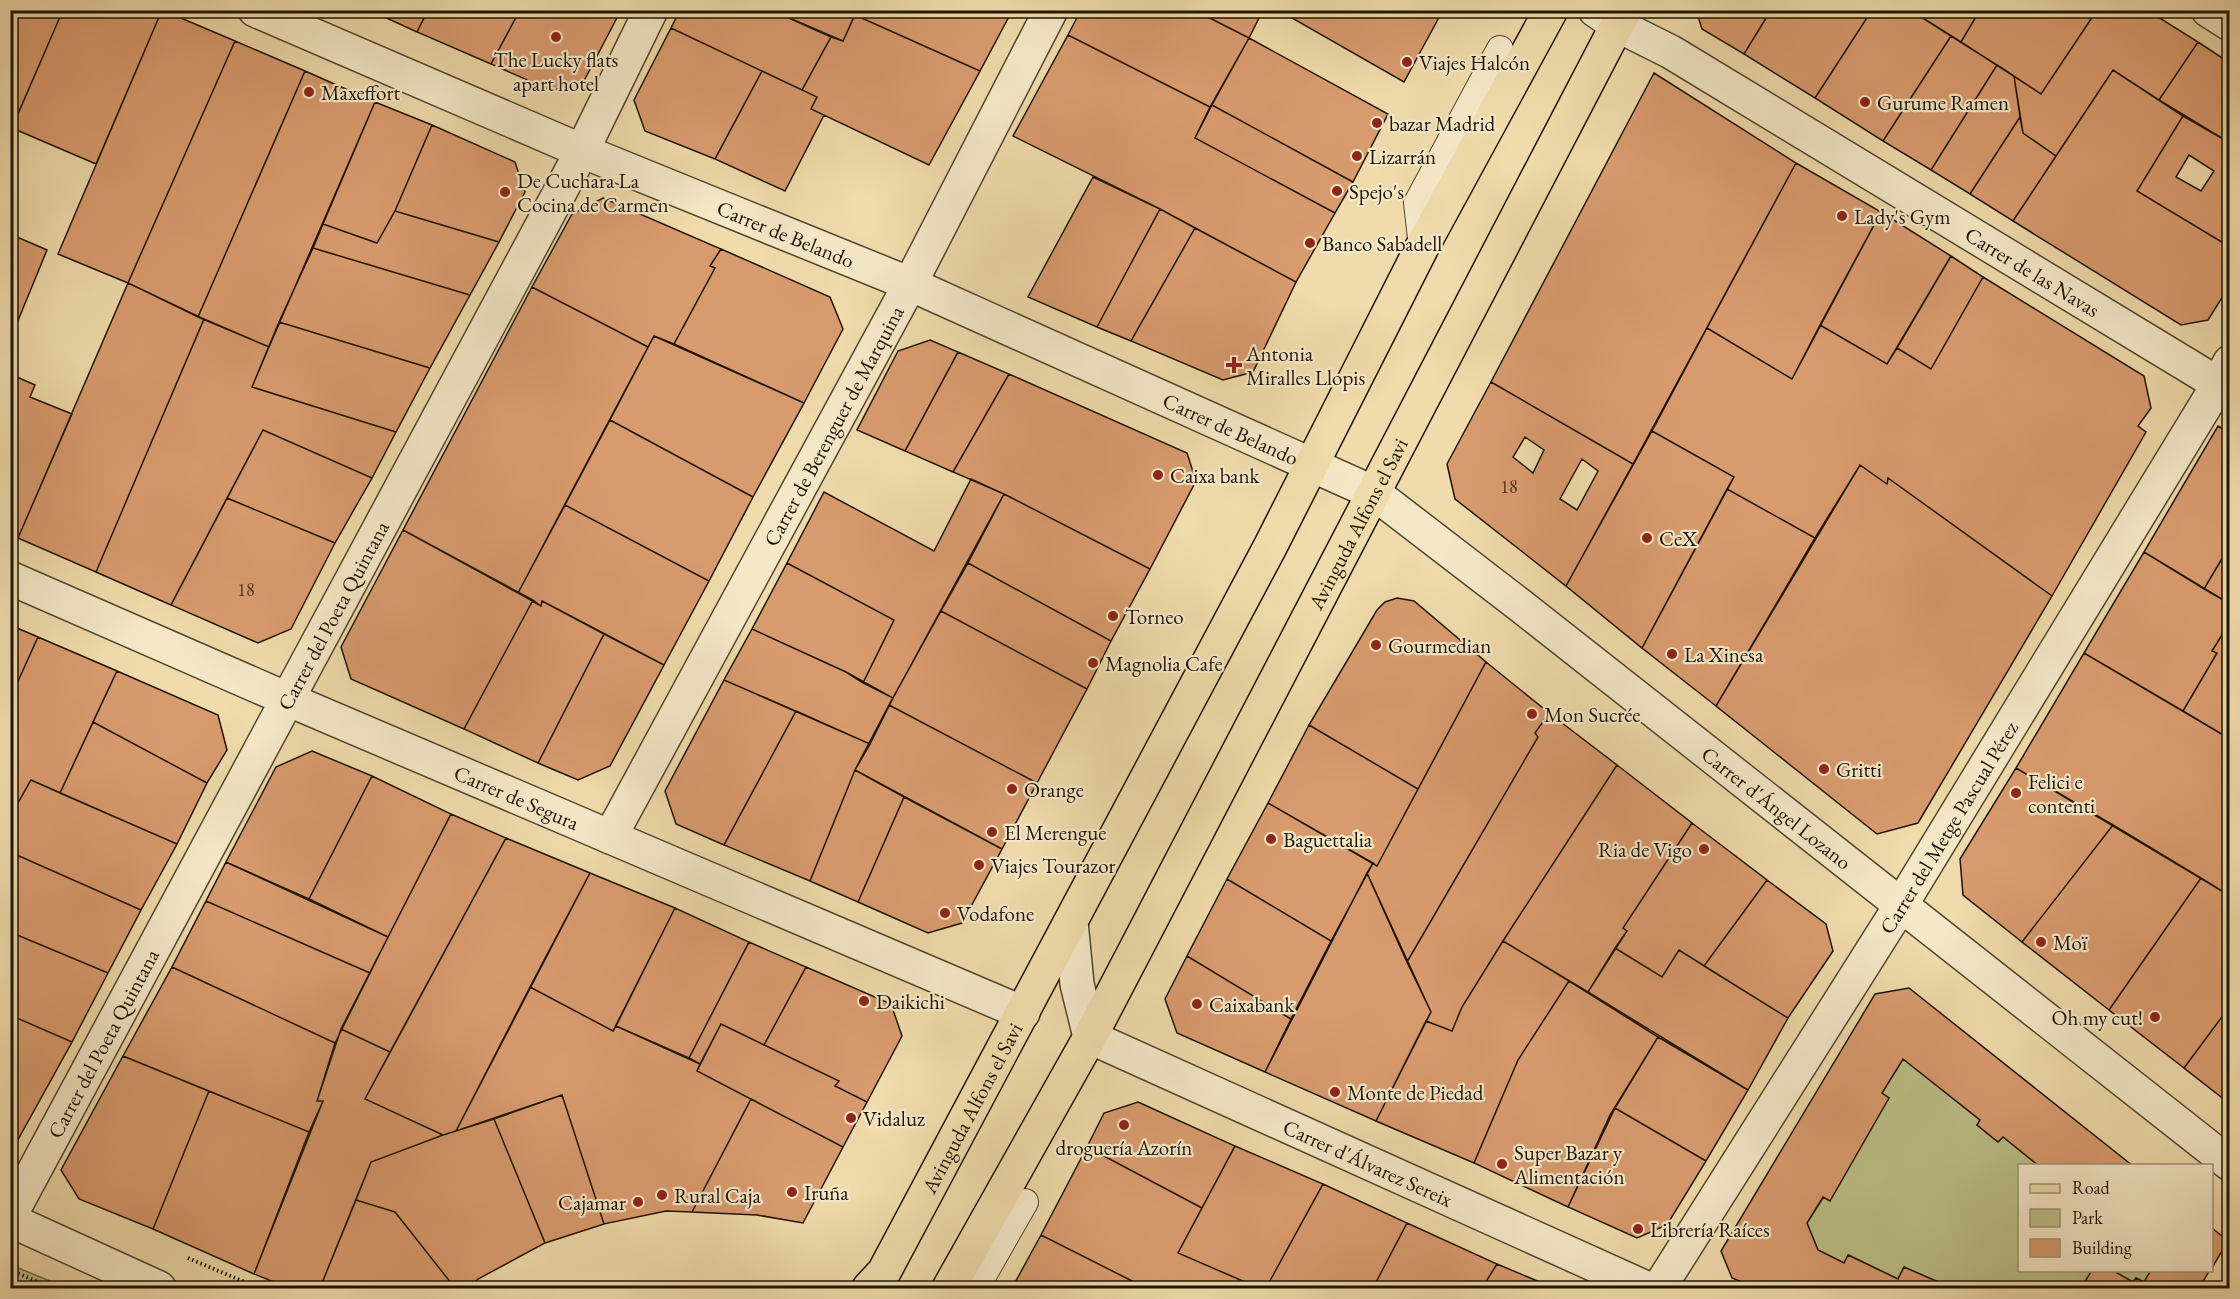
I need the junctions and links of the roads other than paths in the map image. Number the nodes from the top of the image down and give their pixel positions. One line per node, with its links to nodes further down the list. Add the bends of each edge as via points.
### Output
1 (255, 10): 9 (street, Carrer de Belando)
2 (651, 10): 9 (street, Carrer del Poeta Quintana)
3 (1051, 10): 11 (street, Carrer de Berenguer de Marquina)
4 (1551, 10): 10 (main road, Avinguda Alfons el Savi)
5 (2208, 10): 7 (street)
6 (1613, 15): 12 (street, Carrer de las Navas); 14 (main road, Avinguda Alfons el Savi)
7 (2229, 24)
8 (1500, 49): 10 (lane, via 1417,203)
9 (582, 151): 11 (street, Carrer de Belando); 16 (street, Carrer del Poeta Quintana)
10 (1422, 247): 13 (main road, Avinguda Alfons el Savi)
11 (910, 284): 13 (street, Carrer de Belando); 17 (street, Carrer de Berenguer de Marquina)
12 (2225, 378): 18 (street, Carrer del Metge Pascual Pérez)
13 (1313, 466): 14 (street, Carrer d'Ángel Lozano); 19 (main road, Avinguda Alfons el Savi)
14 (1374, 494): 18 (street, Carrer d'Ángel Lozano); 21 (main road, Avinguda Alfons el Savi)
15 (10, 578): 16 (street, Carrer de Segura)
16 (287, 699): 17 (street, Carrer de Segura); 24 (street, Carrer del Poeta Quintana)
17 (610, 837): 20 (street, Carrer de Segura)
18 (1901, 905): 22 (street, Carrer d'Ángel Lozano); 30 (street, Carrer del Metge Pascual Pérez)
19 (1071, 922): 20 (main road, Avinguda Alfons el Savi); 21 (street, via 1077,984)
20 (1023, 1013): 26 (main road, Avinguda Alfons el Savi, via 884,1272)
21 (1090, 1037): 27 (main road, Avinguda Alfons el Savi); 29 (street, Carrer d'Álvarez Sereix)
22 (2229, 1164)
23 (1025, 1202): 28 (lane)
24 (10, 1218): 25 (street)
25 (159, 1288)
26 (869, 1288)
27 (949, 1288)
28 (976, 1288)
29 (1646, 1288)
30 (1659, 1288)

